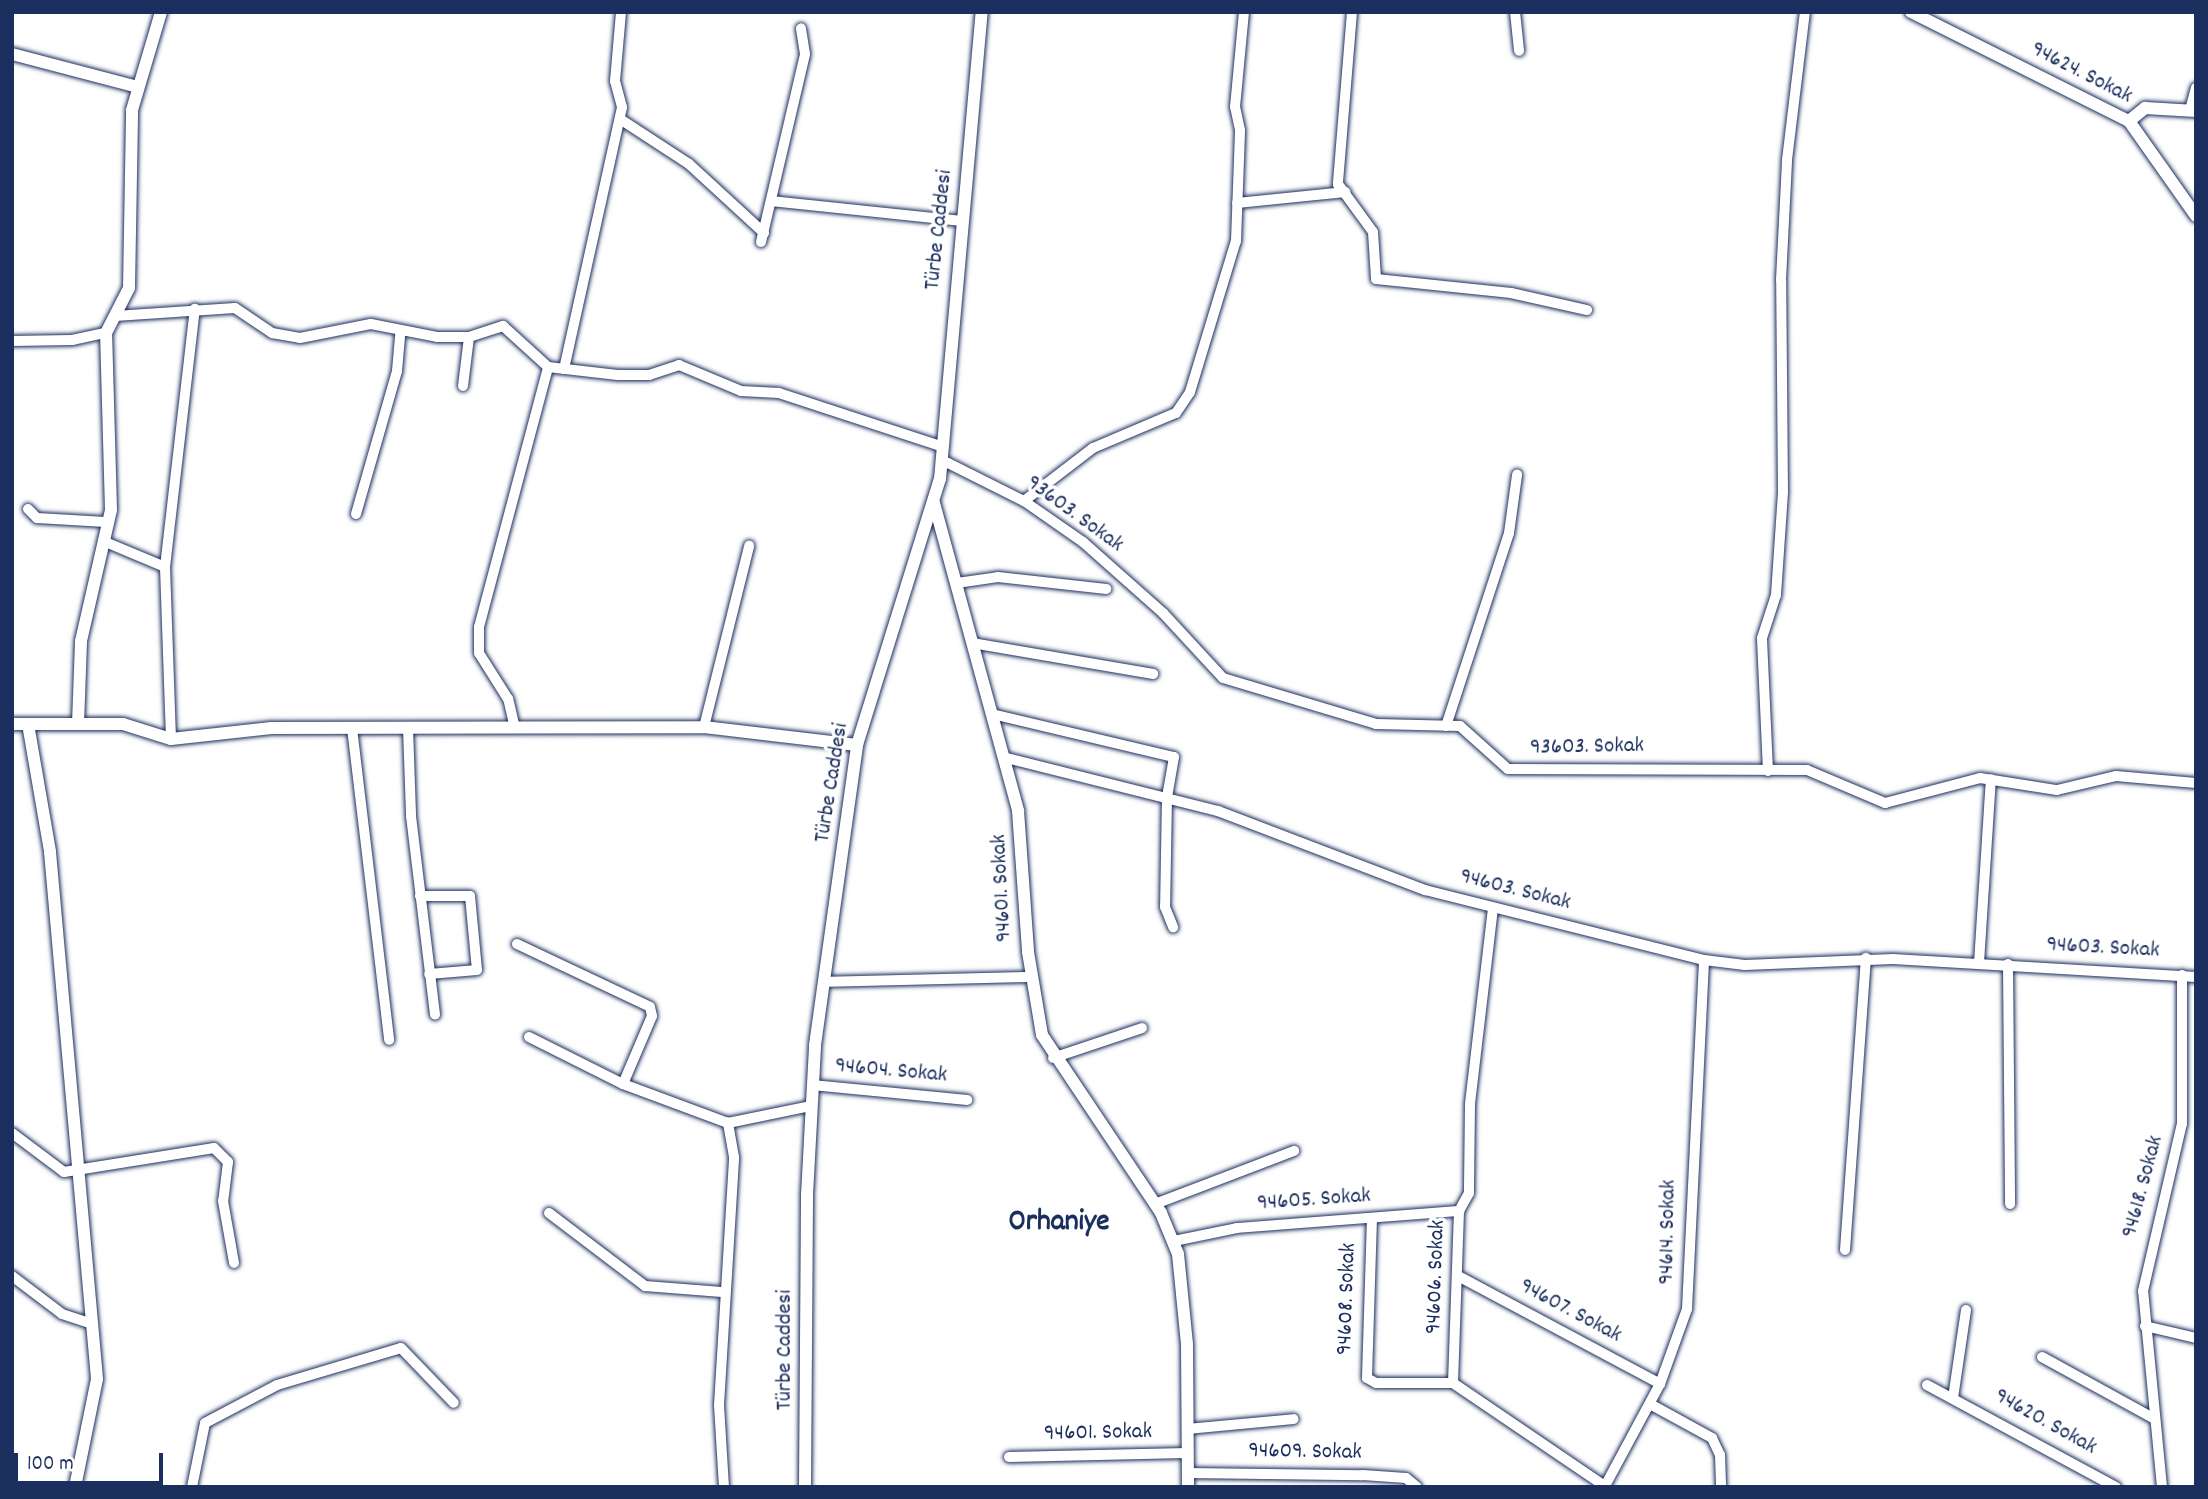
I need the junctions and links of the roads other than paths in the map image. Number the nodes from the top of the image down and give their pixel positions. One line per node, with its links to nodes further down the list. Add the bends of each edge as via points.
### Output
1 (162, 12): 12 (street)
2 (621, 12): 15 (street, via 615,81)
3 (982, 12): 21 (street, Türbe Caddesi)
4 (1244, 12): 19 (street, via 1235,107 1240,130)
5 (1352, 12): 17 (street, via 1338,184)
6 (1515, 12): 10 (street)
7 (1805, 12): 58 (street, via 1787,160 1781,280 1783,491 1776,595 1762,638)
8 (1911, 12): 16 (street, 94624. Sokak)
9 (801, 28): 18 (street, via 805,54)
10 (1519, 51)
11 (12, 54): 12 (street)
12 (138, 87): 24 (street, via 132,110 132,263 129,288)
13 (2196, 88): 14 (street)
14 (2193, 110): 16 (street, via 2145,108)
15 (620, 119): 18 (street, via 689,164 763,237); 30 (street)
16 (2129, 121): 20 (street, 94624. Sokak)
17 (1345, 192): 19 (street); 23 (street, via 1373,232 1376,279 1511,293)
18 (771, 201): 21 (street)
19 (1237, 204): 34 (street, via 1236,241 1224,288 1190,392 1176,412 1093,448)
20 (2196, 216)
21 (962, 221): 32 (street, Türbe Caddesi)
22 (195, 309): 24 (street); 26 (street, via 235,308 272,333 300,338 372,324); 41 (street)
23 (1587, 310)
24 (115, 316): 25 (street)
25 (106, 333): 28 (street, via 72,340); 38 (street, via 111,510)
26 (400, 334): 27 (street); 37 (street, via 397,371)
27 (468, 337): 29 (street, via 503,326); 31 (street)
28 (12, 341)
29 (548, 367): 30 (street, 93603. Sokak); 50 (street, via 479,627 479,653 508,699)
30 (564, 369): 32 (street, 93603. Sokak, via 649,374 679,365 741,391 792,396)
31 (463, 386)
32 (942, 453): 34 (street, 93603. Sokak); 35 (street, Türbe Caddesi)
33 (1517, 475): 51 (street, via 1509,533)
34 (1024, 501): 51 (street, 93603. Sokak, via 1099,555 1223,678 1376,724)
35 (934, 502): 42 (street, 94601. Sokak); 56 (street, Türbe Caddesi)
36 (28, 509): 38 (street, via 37,518)
37 (356, 514)
38 (106, 522): 39 (street)
39 (103, 541): 41 (street); 49 (street, via 81,641)
40 (749, 546): 52 (street)
41 (165, 567): 55 (street)
42 (957, 583): 43 (street, via 999,577); 44 (street, 94601. Sokak)
43 (1106, 589)
44 (972, 643): 45 (street); 46 (street, 94601. Sokak)
45 (1153, 674)
46 (992, 714): 57 (street, 94601. Sokak); 61 (street, via 1171,754)
47 (12, 724): 48 (street)
48 (28, 724): 49 (street); 87 (street, via 50,852)
49 (78, 724): 55 (street, via 123,724)
50 (514, 724): 52 (street); 54 (street)
51 (1446, 726): 58 (street, 93603. Sokak, via 1469,730 1499,766 1517,771)
52 (704, 727): 56 (street)
53 (352, 728): 54 (street); 55 (street, via 271,728); 78 (street)
54 (408, 728): 62 (street)
55 (171, 739)
56 (857, 745): 74 (street, Türbe Caddesi)
57 (1003, 757): 61 (street, 94603. Sokak); 72 (street, 94601. Sokak, via 1020,824)
58 (1768, 771): 59 (street, 93603. Sokak, via 1819,773 1861,797 1885,803 1965,780)
59 (1991, 779): 60 (street, 93603. Sokak, via 2057,790 2116,776); 68 (street)
60 (2196, 783)
61 (1167, 797): 63 (street, 94603. Sokak, via 1258,825 1425,890); 64 (street, via 1165,913)
62 (421, 896): 70 (street); 70 (street, via 470,897 477,970)
63 (1493, 908): 67 (street, 94603. Sokak); 90 (street, 94606. Sokak, via 1470,1105 1469,1193)
64 (1173, 927)
65 (517, 944): 80 (street, via 650,1007 652,1016)
66 (1866, 958): 67 (street, 94603. Sokak, via 1745,965); 68 (street, 94603. Sokak); 94 (street)
67 (1704, 960): 105 (street, 94614. Sokak, via 1689,1297)
68 (1979, 963): 69 (street, 94603. Sokak)
69 (2008, 964): 71 (street, 94603. Sokak); 89 (street)
70 (429, 974): 75 (street)
71 (2182, 975): 73 (street, 94603. Sokak); 101 (street, 94618. Sokak, via 2182,1124 2147,1258)
72 (1031, 977): 74 (street); 79 (street, 94601. Sokak, via 1042,1035)
73 (2196, 977)
74 (824, 982): 81 (street, Türbe Caddesi)
75 (435, 1015)
76 (1142, 1028): 79 (street)
77 (529, 1037): 80 (street)
78 (389, 1040)
79 (1053, 1058): 88 (street, 94601. Sokak)
80 (623, 1084): 84 (street)
81 (812, 1085): 82 (street, 94604. Sokak); 83 (street, Türbe Caddesi)
82 (967, 1100)
83 (811, 1106): 84 (street); 121 (street, Türbe Caddesi)
84 (729, 1123): 98 (street, via 734,1157)
85 (12, 1133): 87 (street, via 64,1172)
86 (1294, 1151): 88 (street)
87 (79, 1172): 95 (street, via 214,1148 228,1162 223,1201); 100 (street)
88 (1155, 1204): 93 (street, 94601. Sokak)
89 (2010, 1204)
90 (1459, 1211): 92 (street, 94605. Sokak); 97 (street, 94606. Sokak)
91 (549, 1213): 98 (street, via 645,1286)
92 (1372, 1217): 93 (street, 94605. Sokak, via 1237,1228); 104 (street, 94608. Sokak, via 1367,1378 1376,1383)
93 (1174, 1241): 112 (street, 94601. Sokak, via 1187,1344)
94 (1845, 1250)
95 (234, 1263)
96 (12, 1276): 100 (street, via 62,1314)
97 (1460, 1278): 104 (street, 94606. Sokak); 105 (street, 94607. Sokak)
98 (722, 1292): 120 (street, via 719,1405)
99 (1966, 1310): 107 (street)
100 (92, 1324): 118 (street, via 97,1379)
101 (2145, 1326): 102 (street); 111 (street, 94618. Sokak)
102 (2196, 1338)
103 (2042, 1357): 111 (street)
104 (1453, 1383): 117 (street)
105 (1660, 1384): 109 (street, 94614. Sokak)
106 (1927, 1385): 107 (street, 94620. Sokak)
107 (1952, 1398): 125 (street, 94620. Sokak)
108 (454, 1403): 119 (street, via 401,1348 276,1385 205,1423)
109 (1650, 1404): 117 (street, 94614. Sokak); 124 (street, via 1712,1438 1720,1455)
110 (1294, 1419): 112 (street)
111 (2155, 1419): 126 (street, 94618. Sokak)
112 (1187, 1429): 113 (street, 94601. Sokak)
113 (1187, 1453): 114 (street, 94601. Sokak); 116 (street, 94601. Sokak)
114 (1009, 1457)
115 (1323, 1474): 116 (street, 94609. Sokak); 122 (street); 123 (street, 94609. Sokak, via 1406,1478)
116 (1188, 1480)
117 (1605, 1486)
118 (75, 1487)
119 (192, 1487)
120 (724, 1487)
121 (805, 1487)
122 (1323, 1487)
123 (1417, 1487)
124 (1721, 1487)
125 (2116, 1487)
126 (2162, 1487)

